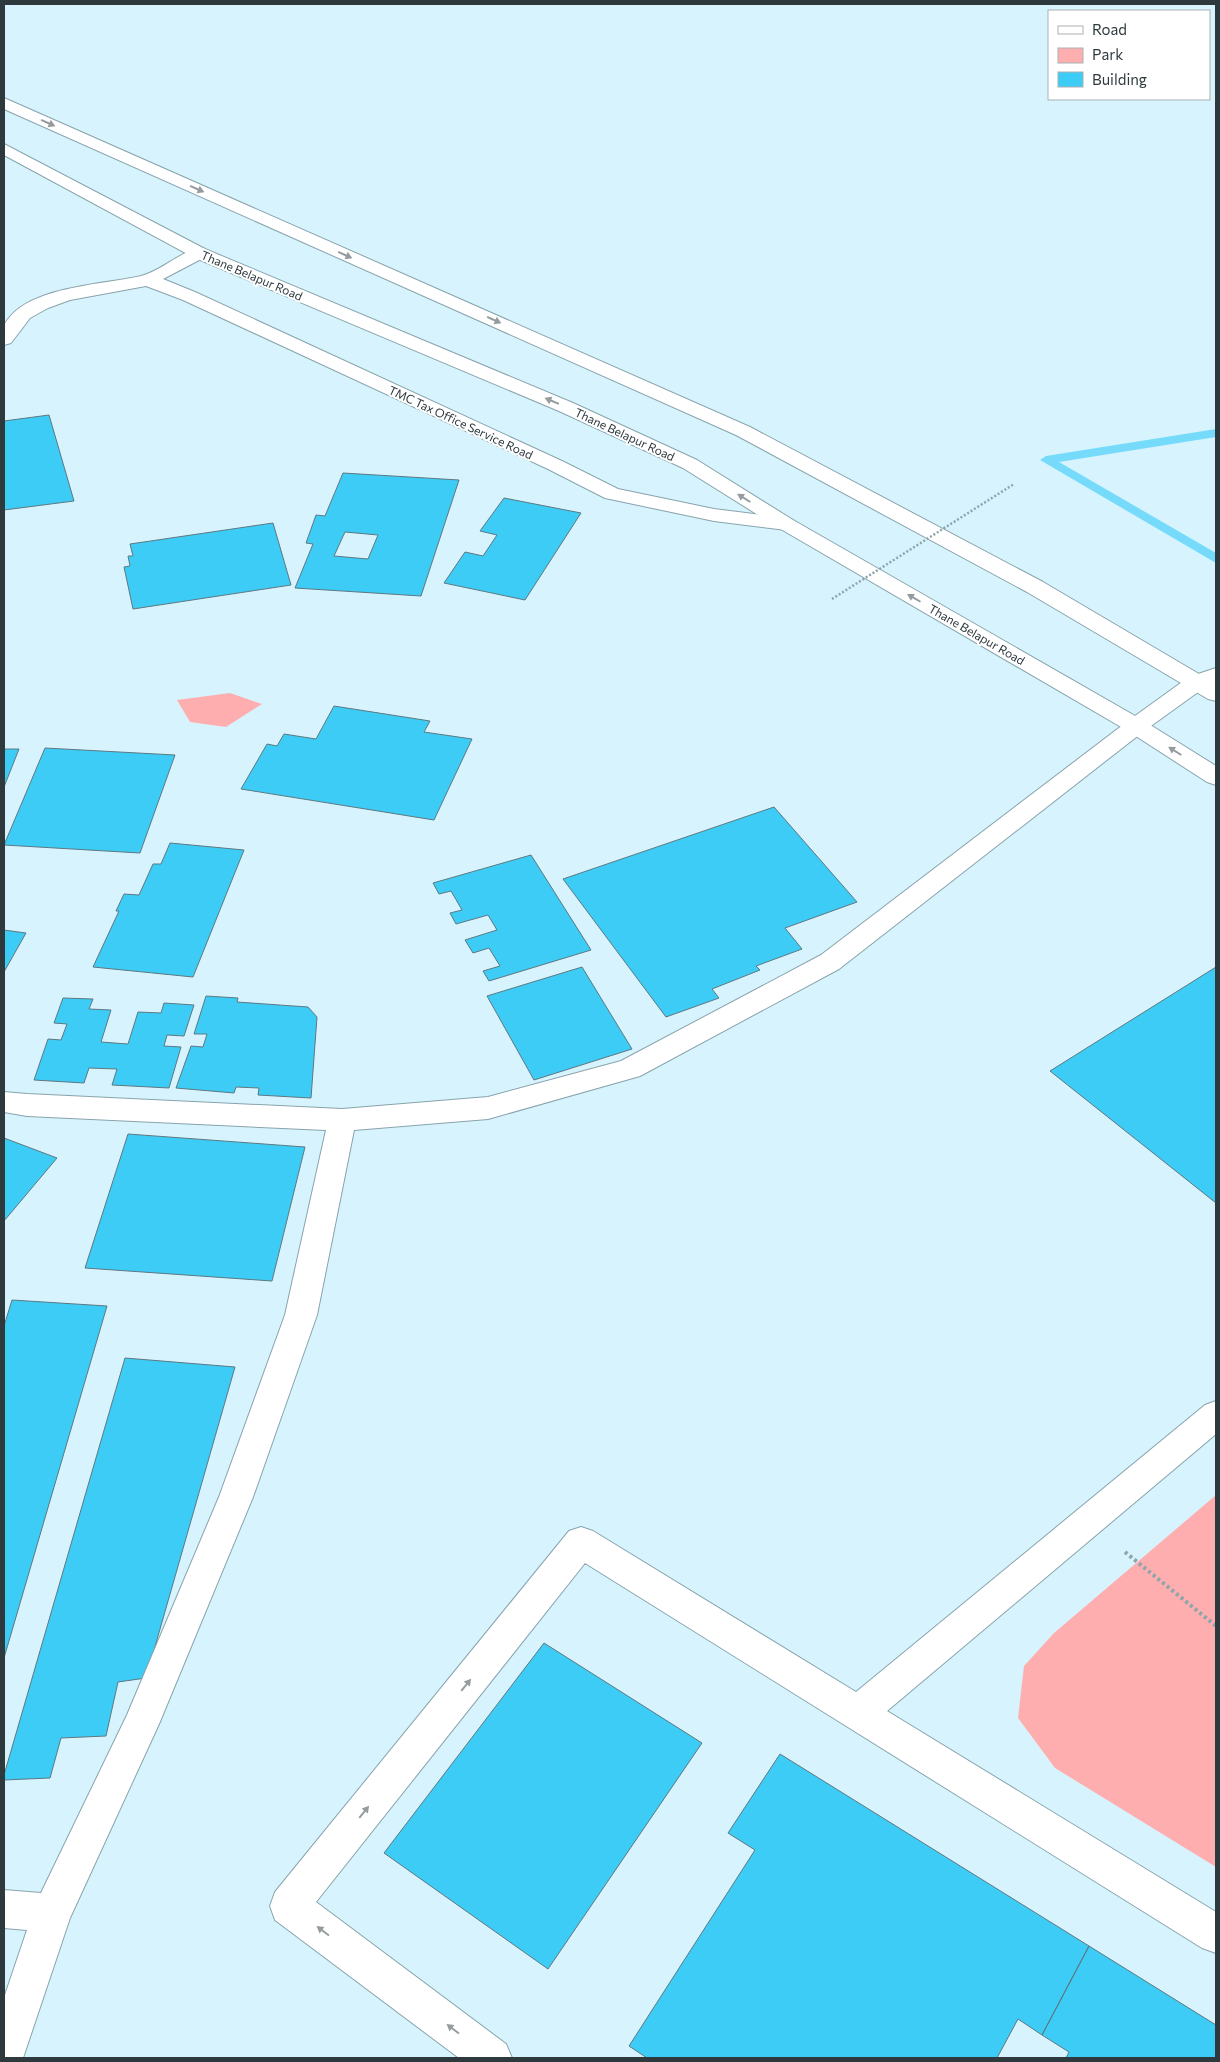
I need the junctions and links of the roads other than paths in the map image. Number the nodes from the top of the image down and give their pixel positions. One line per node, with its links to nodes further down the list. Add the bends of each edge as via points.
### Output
1 (4, 103): 7 (street, one-way to 7, via 743,431)
2 (4, 149): 3 (street, Thane Belapur Road)
3 (199, 253): 4 (street); 6 (street, Thane Belapur Road, one-way to 3, via 681,460 566,407)
4 (148, 280): 5 (street, via 66,295 41,304 23,314); 6 (street, TMC Tax Office Service Road, via 189,296 612,494 714,515)
5 (4, 339)
6 (786, 524): 8 (street, Thane Belapur Road, one-way to 6)
7 (1210, 683): 8 (street)
8 (1136, 726): 9 (street, Thane Belapur Road, one-way to 8); 11 (street, via 830,962 630,1069 488,1108)
9 (1216, 777)
10 (4, 1102): 11 (street)
11 (342, 1120): 15 (street, via 301,1315 236,1497 141,1724)
12 (1216, 1416): 13 (street)
13 (858, 1713): 16 (street); 18 (street, one-way to 13, via 289,1906 581,1542)
14 (4, 1909): 15 (street)
15 (52, 1913): 17 (street)
16 (1216, 1934)
17 (4, 2056)
18 (492, 2058)

